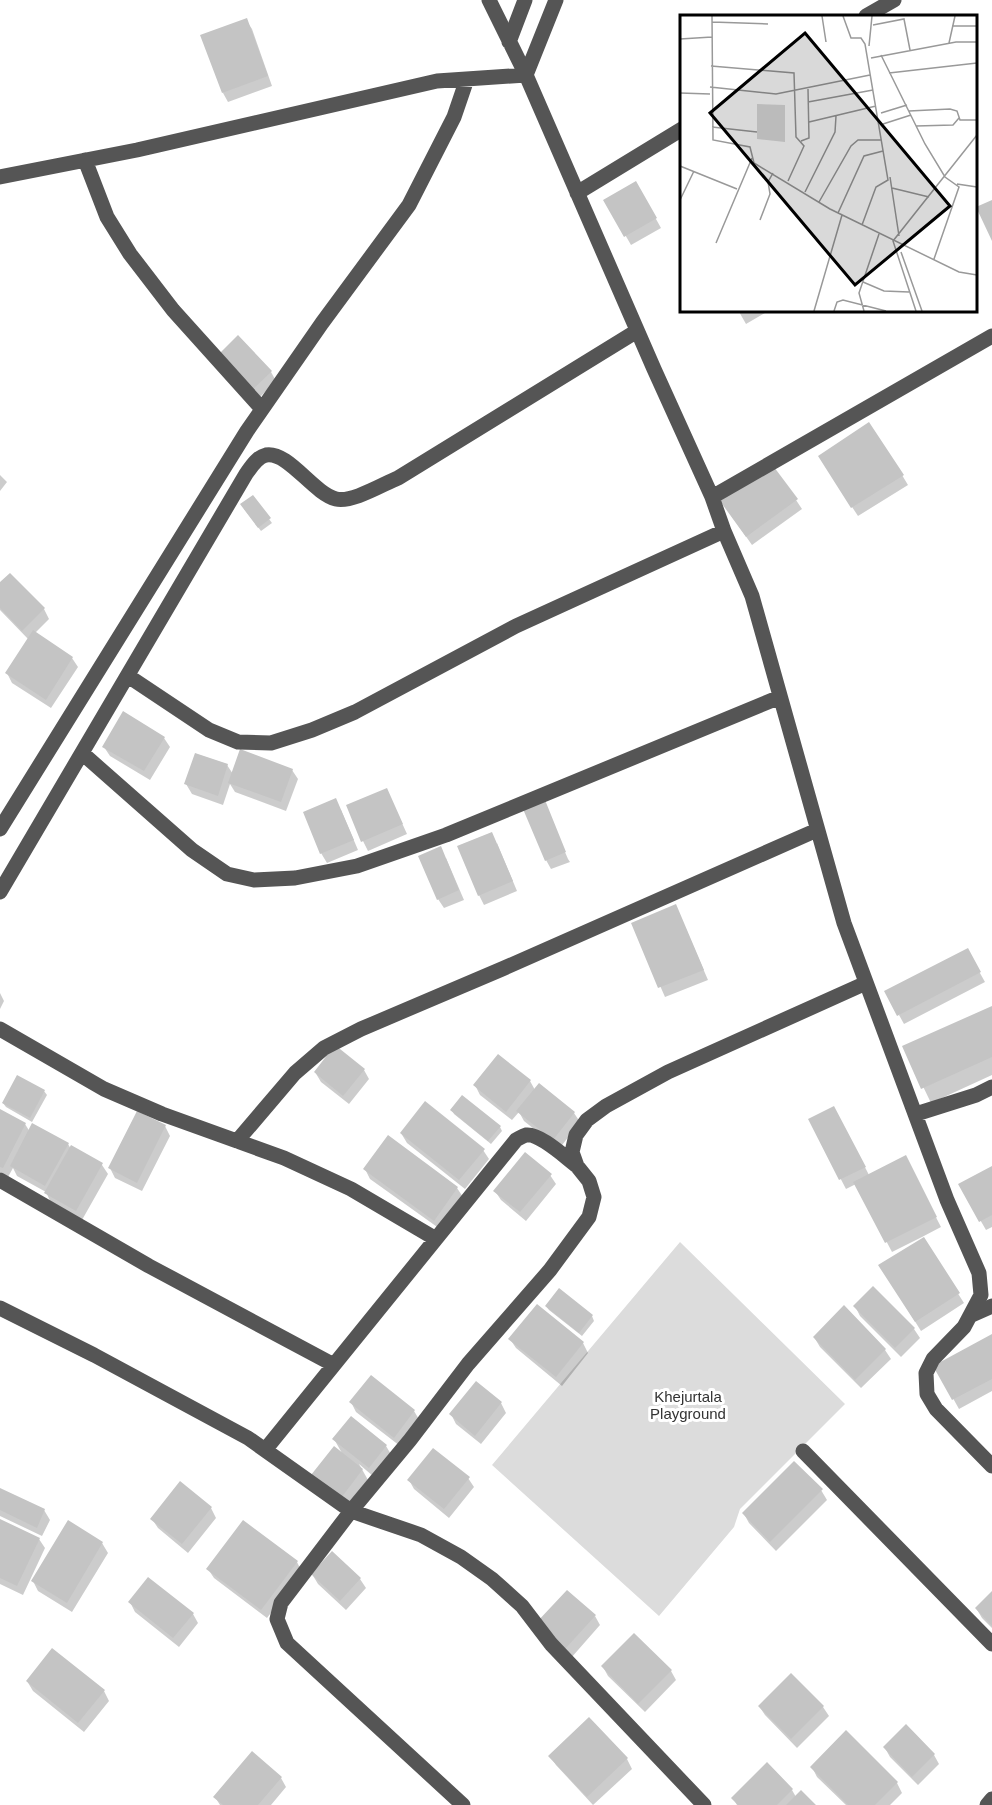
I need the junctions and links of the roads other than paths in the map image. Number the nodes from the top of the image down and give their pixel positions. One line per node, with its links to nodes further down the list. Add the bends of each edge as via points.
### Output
1 (489, 0): 6 (street)
2 (525, 0): 6 (street)
3 (556, 0): 7 (street)
4 (894, 0): 5 (street)
5 (868, 15)
6 (509, 42): 7 (street)
7 (526, 75): 8 (street); 12 (street)
8 (467, 79): 10 (street, via 437,81); 15 (street, via 454,117 410,205)
9 (680, 130): 12 (street)
10 (85, 160): 11 (street); 15 (street, via 107,217 130,254 173,310)
11 (0, 177)
12 (577, 193): 13 (street)
13 (637, 331): 16 (street); 18 (street, via 398,478 358,495 338,500 318,489 283,458 267,455 256,461)
14 (992, 336): 16 (street)
15 (262, 409): 21 (street)
16 (712, 497): 17 (street)
17 (724, 531): 18 (street, via 516,626 355,712 271,743 238,742 209,730); 19 (street, via 752,596)
18 (128, 676): 20 (street)
19 (780, 697): 20 (street, via 446,835 357,866 295,878 254,880 227,874 192,850); 22 (street)
20 (82, 753): 23 (street)
21 (0, 829)
22 (818, 830): 24 (street, via 844,923); 28 (street, via 324,1048 294,1072)
23 (0, 892)
24 (866, 983): 27 (street); 29 (street, via 668,1072 606,1106 587,1120 576,1135 572,1152)
25 (0, 1029): 28 (street, via 104,1089)
26 (992, 1087): 27 (street)
27 (916, 1114): 34 (street, via 979,1273 981,1295)
28 (237, 1141): 31 (street, via 351,1189)
29 (577, 1166): 31 (street, via 534,1137 526,1135 516,1140); 39 (street, via 589,1181 594,1197 589,1217 550,1270 468,1364)
30 (0, 1180): 35 (street, via 149,1266)
31 (436, 1239): 35 (street)
32 (992, 1306): 34 (street)
33 (0, 1308): 36 (street, via 199,1410)
34 (972, 1315): 38 (street, via 933,1359 926,1373 927,1394 936,1409)
35 (334, 1365): 36 (street)
36 (265, 1450): 39 (street)
37 (803, 1451): 40 (street)
38 (992, 1466)
39 (351, 1511): 42 (street, via 281,1603 277,1619 287,1643); 43 (street, via 422,1535 492,1579 522,1606 551,1644)
40 (992, 1644)
41 (992, 1799): 44 (street)
42 (463, 1805)
43 (704, 1805)
44 (987, 1805)

